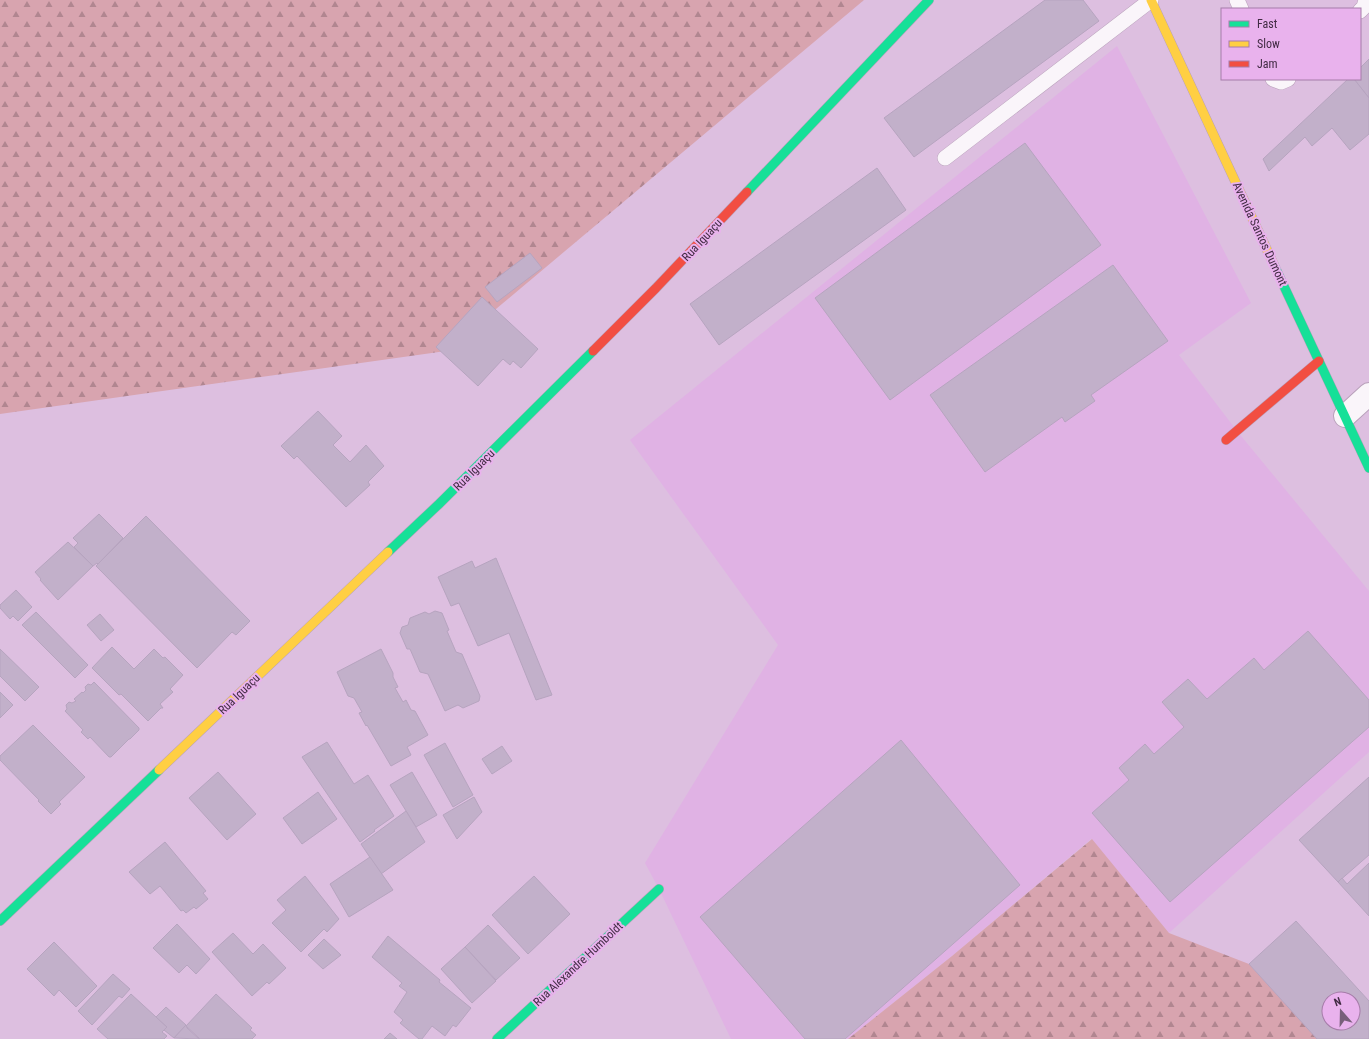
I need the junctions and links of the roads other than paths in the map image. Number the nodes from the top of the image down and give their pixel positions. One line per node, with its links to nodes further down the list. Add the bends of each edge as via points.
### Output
1 (929, 0): 14 (street, Rua Iguaçu, via 662,283 532,412 439,504)
2 (1151, 0): 7 (lane); 8 (street, Avenida Santos Dumont)
3 (1366, 0): 4 (lane)
4 (1361, 10)
5 (1276, 80): 6 (lane)
6 (1286, 80)
7 (945, 158)
8 (1319, 361): 10 (street, Avenida Santos Dumont); 11 (street)
9 (1369, 394): 10 (street)
10 (1345, 416): 12 (street, Avenida Santos Dumont)
11 (1226, 440)
12 (1369, 468)
13 (659, 889): 15 (street, Rua Alexandre Humboldt)
14 (0, 921)
15 (497, 1039)

